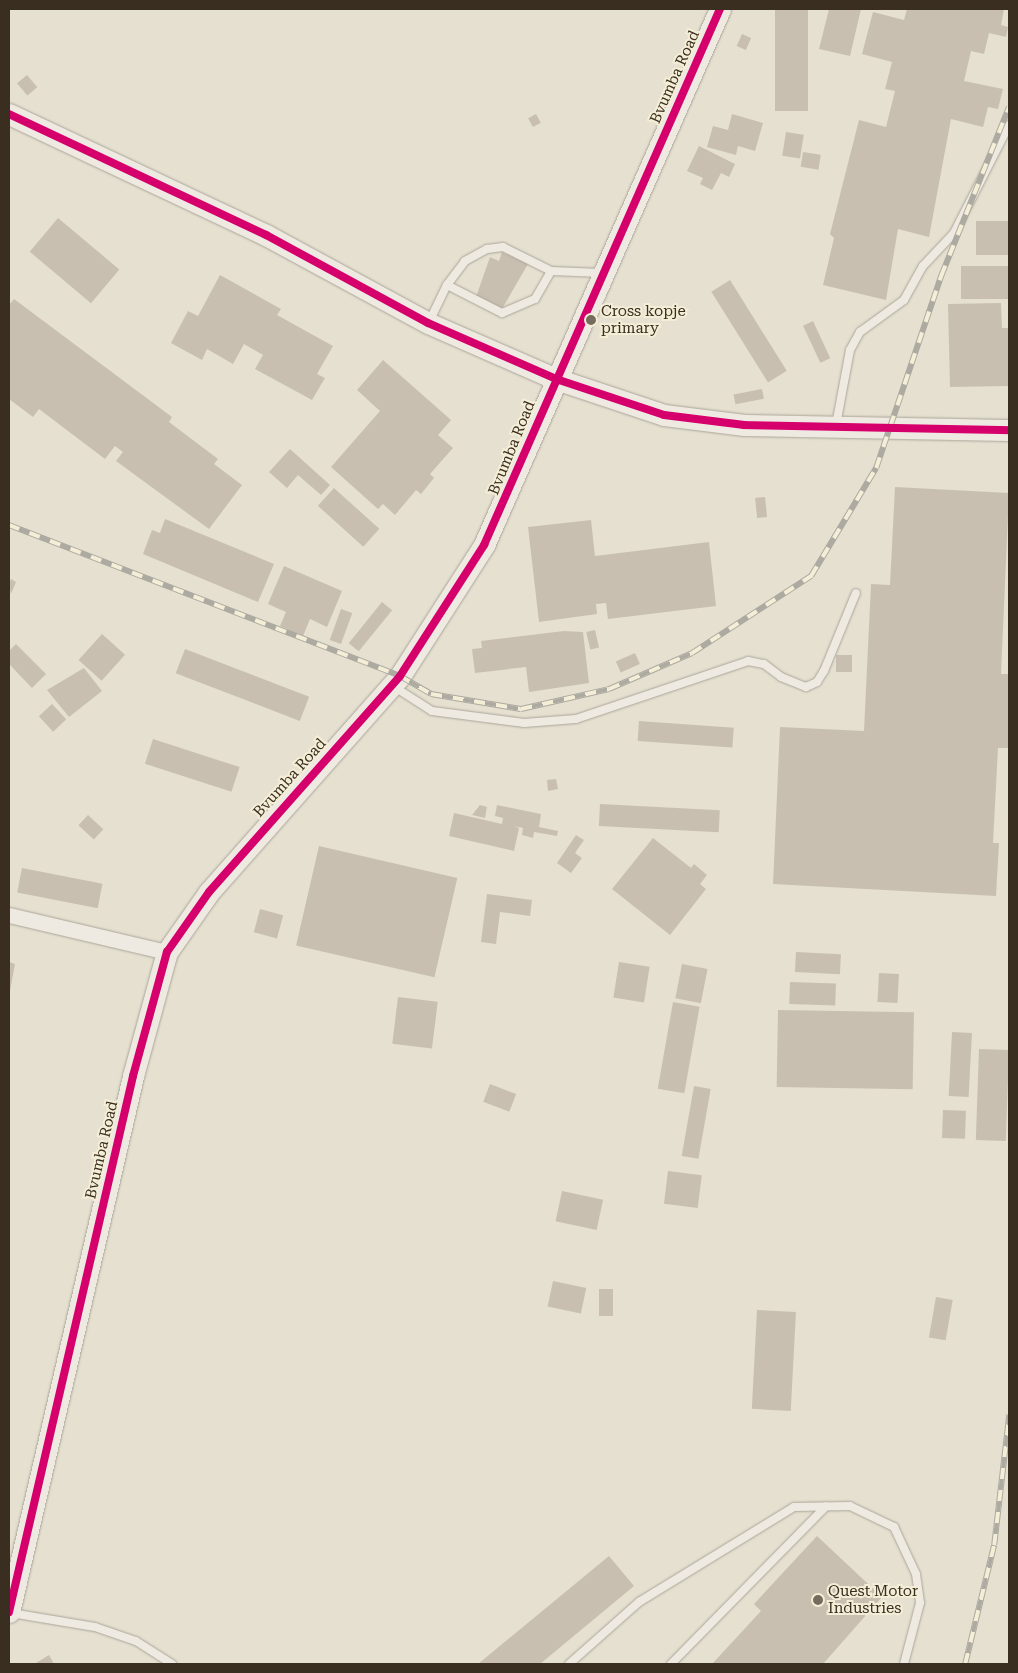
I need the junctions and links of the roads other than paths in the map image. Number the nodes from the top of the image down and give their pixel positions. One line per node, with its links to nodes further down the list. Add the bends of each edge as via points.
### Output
1 (720, 9): 5 (street, Bvumba Road)
2 (9, 114): 7 (street, via 266,235)
3 (1009, 124): 9 (lane, via 1002,148 954,233 923,266 904,300 860,332 850,350)
4 (551, 271): 5 (lane); 6 (lane, via 503,247 487,249 465,261); 6 (lane, via 536,299 502,313)
5 (604, 273): 8 (street, Bvumba Road)
6 (447, 286): 7 (lane)
7 (428, 323): 8 (street)
8 (556, 379): 9 (street, via 664,416 700,422); 12 (street, Bvumba Road, via 484,546)
9 (836, 428): 10 (street)
10 (1009, 430)
11 (856, 593): 12 (lane, via 824,671 817,682 806,687 781,677 764,664 748,661 576,719 524,723 432,711)
12 (391, 685): 14 (street, Bvumba Road, via 209,892)
13 (9, 915): 14 (street)
14 (167, 952): 16 (street, Bvumba Road, via 134,1076)
15 (826, 1506): 18 (lane, via 794,1507 639,1602); 19 (lane); 20 (lane, via 850,1506 894,1527 916,1574 920,1603)
16 (9, 1612): 17 (lane, via 95,1627 136,1641)
17 (172, 1664)
18 (573, 1664)
19 (671, 1664)
20 (904, 1664)

